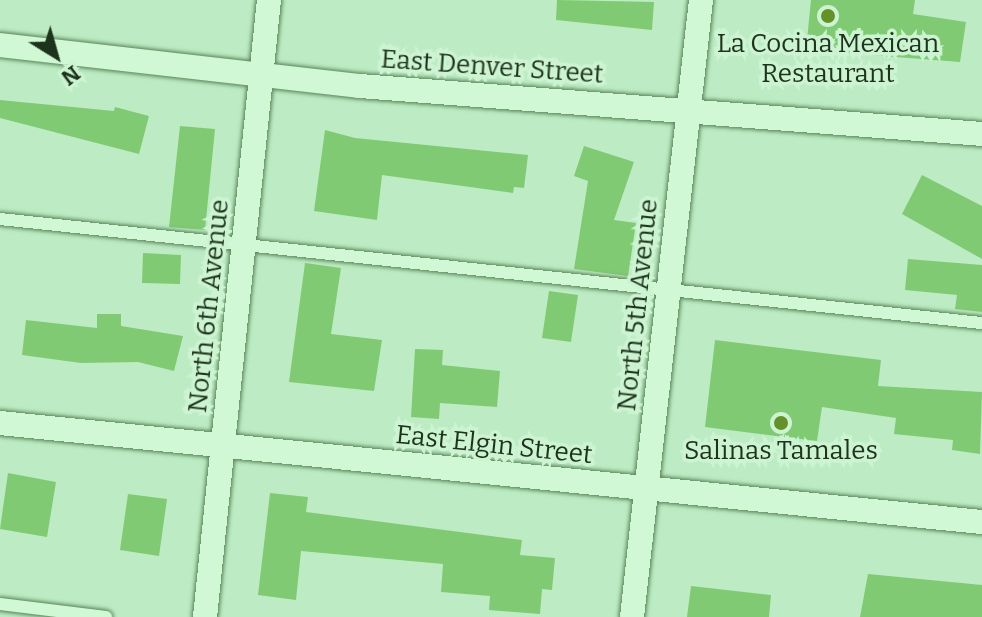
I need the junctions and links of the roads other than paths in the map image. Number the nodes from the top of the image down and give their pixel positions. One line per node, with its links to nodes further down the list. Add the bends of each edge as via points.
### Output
1 (269, 0): 4 (street, North 6th Avenue)
2 (701, 0): 5 (street, North 5th Avenue)
3 (0, 45): 4 (street, East Denver Street)
4 (261, 75): 5 (street, East Denver Street); 8 (street, North 6th Avenue)
5 (688, 109): 6 (street, East Denver Street); 9 (street, North 5th Avenue)
6 (982, 134)
7 (0, 219): 8 (lane)
8 (243, 244): 9 (lane); 12 (street, North 6th Avenue)
9 (668, 289): 10 (lane); 13 (street, North 5th Avenue)
10 (982, 323)
11 (0, 423): 12 (street, East Elgin Street)
12 (222, 446): 13 (street, East Elgin Street); 17 (street, North 6th Avenue)
13 (646, 489): 14 (street, East Elgin Street); 18 (street, North 5th Avenue)
14 (982, 522)
15 (0, 604): 16 (lane)
16 (106, 617)
17 (205, 617)
18 (632, 617)

